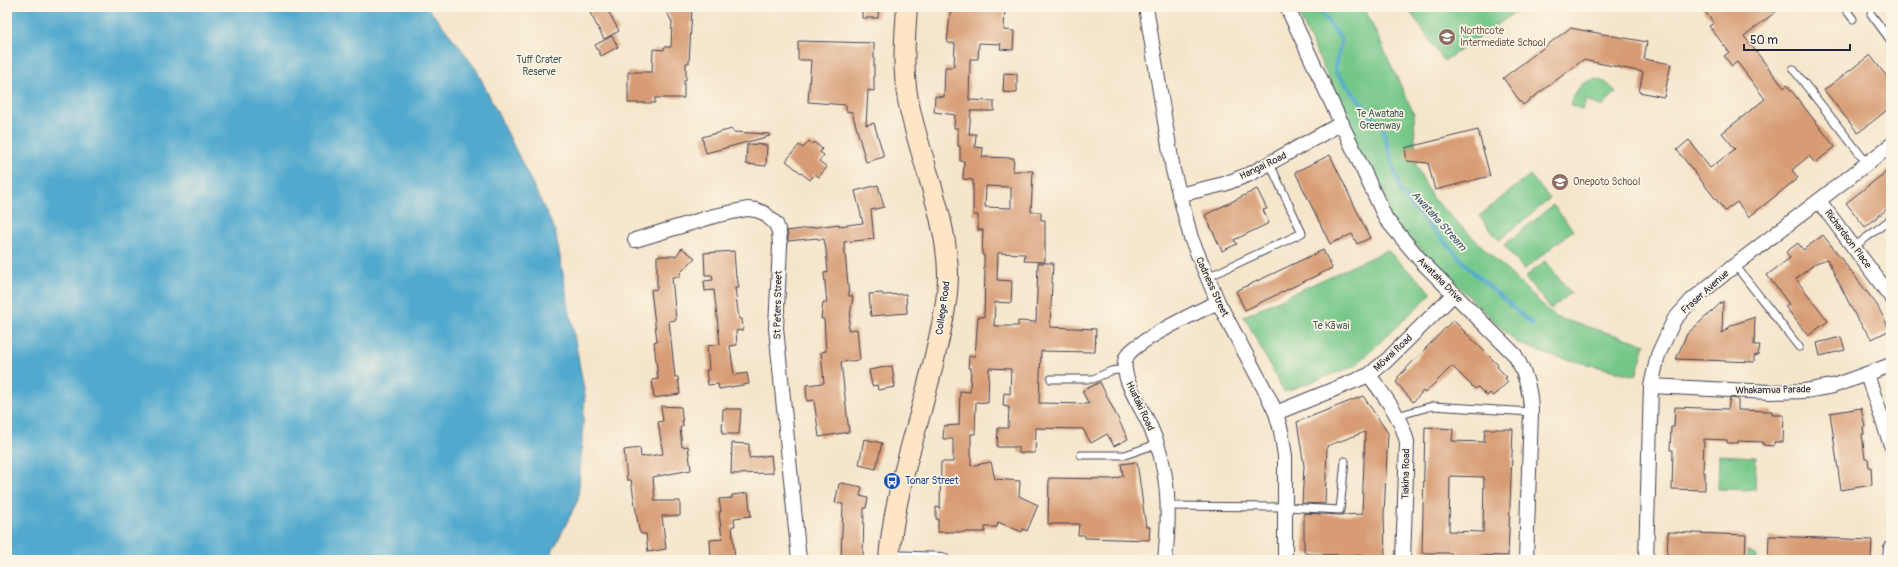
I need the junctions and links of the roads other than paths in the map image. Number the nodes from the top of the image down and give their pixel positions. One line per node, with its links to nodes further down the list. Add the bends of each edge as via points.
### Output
1 (907, 7): 41 (main road, College Road, via 904,58 906,93 941,225 948,273 941,333 898,498)
2 (1146, 7): 13 (street, Cadness Street)
3 (1287, 7): 9 (street, Awataha Drive)
4 (1844, 7): 6 (lane)
5 (1871, 14): 7 (lane)
6 (1853, 19)
7 (1891, 41)
8 (1793, 69): 11 (lane)
9 (1342, 123): 12 (street, Hangai Road); 20 (street, Awataha Drive, via 1386,219 1406,245)
10 (1891, 145): 11 (street, Fraser Avenue)
11 (1867, 163): 14 (street, Fraser Avenue)
12 (1270, 164): 13 (street, Hangai Road, via 1224,184); 19 (lane, via 1302,233)
13 (1179, 195): 19 (street, Cadness Street)
14 (1819, 201): 17 (street, Richardson Place); 18 (street, Fraser Avenue)
15 (1891, 219): 17 (lane)
16 (635, 240): 42 (street, St Peters Street, via 714,216 747,209 764,213 776,224 780,246 776,328)
17 (1854, 247): 21 (street, Richardson Place)
18 (1735, 265): 23 (lane); 29 (street, Fraser Avenue, via 1691,301 1674,320 1658,355)
19 (1206, 278): 22 (street, Cadness Street)
20 (1454, 294): 26 (street, Mōwai Road); 30 (street, Awataha Drive, via 1515,355 1524,371 1531,395)
21 (1891, 297)
22 (1218, 302): 25 (street, Huataki Road, via 1139,345 1126,358); 31 (street, Cadness Street)
23 (1799, 347)
24 (1891, 365): 27 (street, Whakamua Parade)
25 (1125, 369): 28 (lane, via 1111,371 1092,379); 34 (street, Huataki Road)
26 (1369, 375): 31 (street, Mōwai Road); 32 (street, Tiakina Road)
27 (1867, 375): 29 (street, Whakamua Parade, via 1833,386 1805,391 1770,392); 33 (street)
28 (1051, 379)
29 (1651, 386): 48 (street, Fraser Avenue)
30 (1531, 412): 32 (lane, via 1432,406); 47 (street, Awataha Drive)
31 (1276, 413): 39 (street, Cadness Street, via 1285,456)
32 (1397, 416): 46 (street, Tiakina Road, via 1404,429 1408,455)
33 (1887, 418): 35 (street)
34 (1157, 444): 36 (lane, via 1125,455); 38 (street, Huataki Road, via 1166,480)
35 (1891, 445)
36 (1081, 455)
37 (1345, 461): 39 (lane, via 1340,510)
38 (1168, 506): 39 (lane); 44 (street, Huataki Road)
39 (1286, 507): 45 (street, Cadness Street)
40 (1891, 548): 49 (street)
41 (889, 559): 43 (street)
42 (799, 560)
43 (942, 560)
44 (1165, 560)
45 (1285, 560)
46 (1403, 560)
47 (1526, 560)
48 (1646, 560)
49 (1890, 560)

